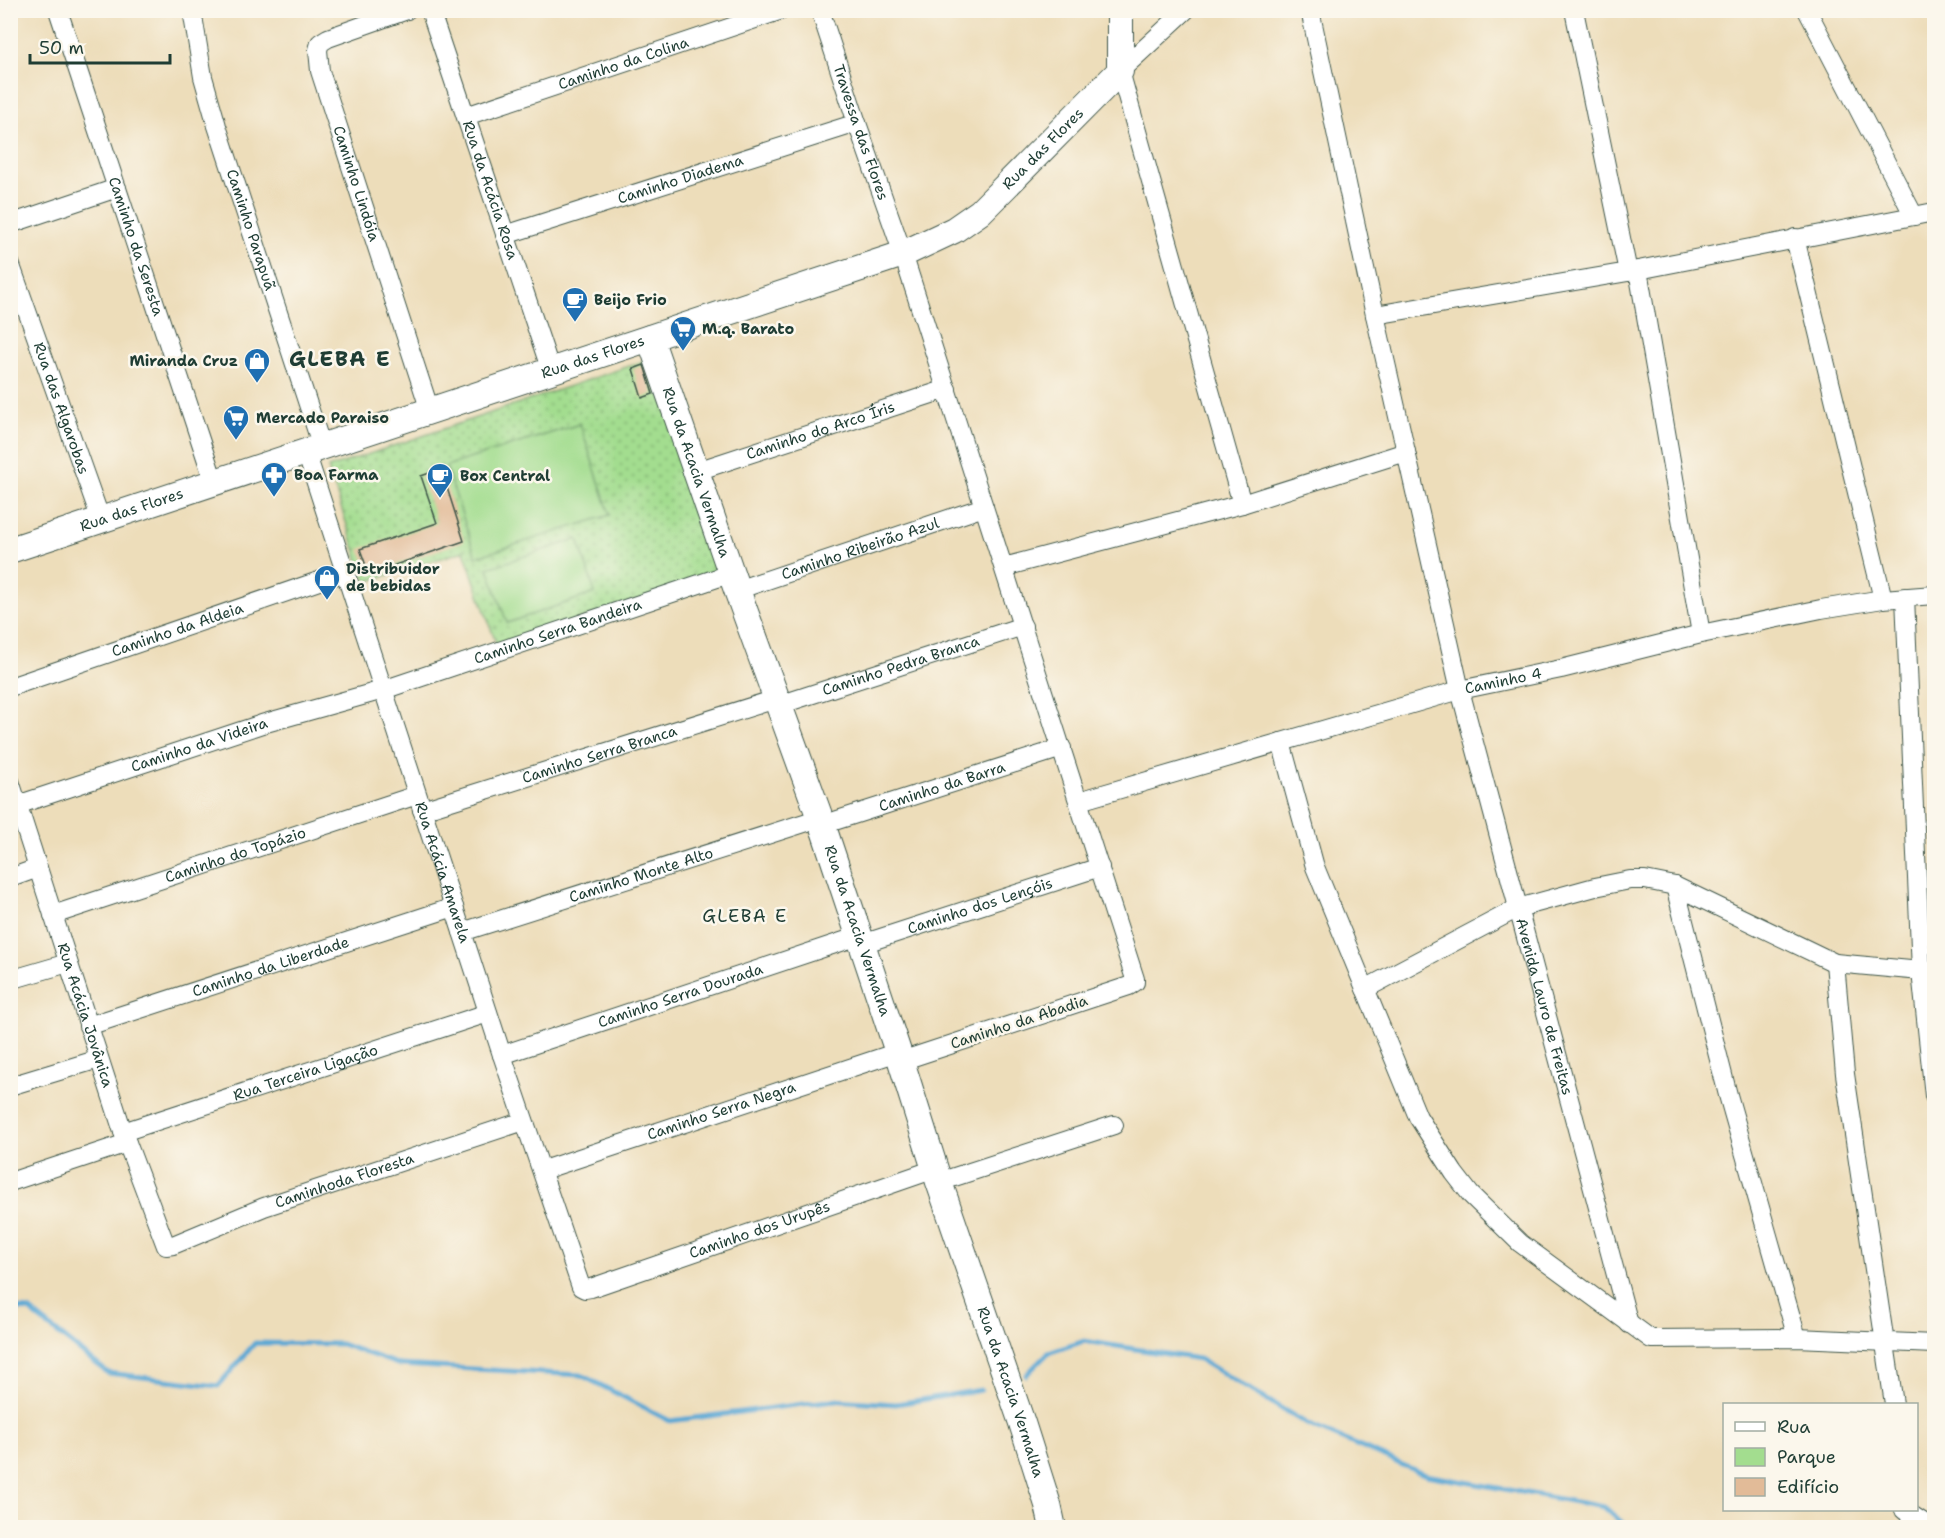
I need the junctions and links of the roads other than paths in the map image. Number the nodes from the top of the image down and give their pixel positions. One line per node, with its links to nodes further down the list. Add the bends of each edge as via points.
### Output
1 (58, 10): 15 (street, Caminho da Seresta)
2 (192, 10): 29 (street, Caminho Parapuã, via 203,77)
3 (407, 10): 28 (street, Caminho Lindóia, via 328,38 320,43 318,59)
4 (430, 10): 13 (street, Rua da Acácia Rosa)
5 (782, 10): 13 (street, Caminho da Colina)
6 (820, 10): 14 (street, Travessa das Flores)
7 (1120, 10): 12 (street)
8 (1186, 10): 12 (street)
9 (1310, 10): 24 (street, Avenida Lauro de Freitas)
10 (1574, 10): 23 (street)
11 (1807, 10): 17 (street)
12 (1120, 71): 21 (street, Rua das Flores, via 980,212 954,230); 33 (street)
13 (466, 116): 19 (street, Rua da Acácia Rosa)
14 (857, 123): 19 (street, Caminho Diadema); 21 (street, Travessa das Flores)
15 (117, 188): 18 (street); 32 (street, Caminho da Seresta)
16 (1935, 212): 17 (street)
17 (1914, 216): 20 (street)
18 (10, 224)
19 (505, 235): 26 (street, Rua da Acácia Rosa)
20 (1795, 238): 23 (street); 42 (street)
21 (903, 254): 25 (street, Rua das Flores); 27 (street, Travessa das Flores)
22 (10, 263): 35 (street, Rua das Algarobas)
23 (1633, 271): 24 (street); 44 (street)
24 (1375, 315): 30 (street, Avenida Lauro de Freitas)
25 (650, 338): 26 (street, Rua das Flores); 31 (street, Rua da Acacia Vermalha)
26 (551, 371): 28 (street, Rua das Flores)
27 (947, 389): 31 (street, Caminho do Arco Íris); 34 (street, Travessa das Flores)
28 (430, 411): 29 (street, Rua das Flores)
29 (314, 450): 32 (street, Rua das Flores); 38 (street, Rua Acácia Amarela)
30 (1406, 452): 33 (street); 47 (street, Avenida Lauro de Freitas)
31 (697, 471): 39 (street, Rua da Acacia Vermalha)
32 (214, 482): 35 (street, Rua das Flores)
33 (1242, 504): 37 (street)
34 (984, 507): 37 (street, Travessa das Flores); 39 (street, Caminho Ribeirão Azul)
35 (101, 520): 36 (street, Rua das Flores)
36 (10, 550)
37 (1004, 567): 43 (street, Travessa das Flores)
38 (345, 572): 45 (street, Caminho da Aldeia); 46 (street, Rua Acácia Amarela)
39 (734, 581): 46 (street, Caminho Serra Bandeira); 48 (street, Rua da Acacia Vermalha)
40 (1935, 595): 41 (street, Caminho 4)
41 (1905, 597): 42 (street, Caminho 4); 67 (street)
42 (1883, 599): 44 (street, Caminho 4)
43 (1023, 626): 48 (street, Caminho Pedra Branca); 50 (street, Travessa das Flores)
44 (1701, 634): 47 (street, Caminho 4)
45 (10, 687)
46 (383, 690): 53 (street, Rua Acácia Amarela); 54 (street, Caminho da Videira, via 262,724)
47 (1460, 690): 49 (street, Caminho 4); 61 (street, Avenida Lauro de Freitas)
48 (777, 702): 53 (street, Caminho Serra Branca); 55 (street, Rua da Acacia Vermalha)
49 (1281, 742): 52 (street, Caminho 4); 70 (street, via 1315,867)
50 (1062, 748): 52 (street, Travessa das Flores); 55 (street, Caminho da Barra)
51 (10, 781): 54 (street, Rua Acácia Jovânica)
52 (1079, 801): 56 (street, Travessa das Flores)
53 (420, 802): 60 (street, Rua Acácia Amarela); 62 (street, Caminho do Topázio)
54 (17, 805): 57 (street, Rua Acácia Jovânica)
55 (821, 821): 63 (street, Caminho Monte Alto); 64 (street, Rua da Acacia Vermalha)
56 (1101, 867): 64 (street, Caminho dos Lençóis); 69 (street, Travessa das Flores)
57 (38, 868): 58 (street); 62 (street, Rua Acácia Jovânica)
58 (10, 878)
59 (1676, 886): 61 (street, via 1630,880); 66 (street); 87 (street, via 1728,1095)
60 (454, 907): 63 (street, Rua Acácia Amarela); 72 (street, Caminho da Liberdade)
61 (1518, 908): 70 (street); 86 (street, Avenida Lauro de Freitas)
62 (53, 915): 65 (street, Rua Acácia Jovânica)
63 (462, 932): 71 (street, Rua Acácia Amarela)
64 (860, 940): 73 (street, Caminho Serra Dourada); 74 (street, Rua da Acacia Vermalha)
65 (68, 963): 68 (street); 72 (street, Rua Acácia Jovânica)
66 (1835, 963): 67 (street); 88 (street, via 1845,1074)
67 (1928, 970): 77 (street)
68 (10, 980)
69 (1135, 982): 74 (street, Caminho da Abadia)
70 (1365, 988): 86 (street, via 1418,1117 1460,1181 1520,1243)
71 (488, 1012): 73 (street, Rua Acácia Amarela); 80 (street, Rua Terceira Ligação)
72 (88, 1026): 75 (street, Rua Acácia Jovânica)
73 (502, 1055): 78 (street, Rua Acácia Amarela)
74 (899, 1057): 81 (street, Caminho Serra Negra); 82 (street, Rua da Acacia Vermalha)
75 (99, 1059): 76 (street); 80 (street, Rua Acácia Jovânica)
76 (10, 1086)
77 (1935, 1096)
78 (524, 1121): 81 (street, Rua Acácia Amarela); 84 (street, Caminhoda Floresta, via 264,1207)
79 (1114, 1125): 82 (street, Caminho dos Urupês)
80 (125, 1138): 83 (street, Rua Terceira Ligação); 84 (street, Rua Acácia Jovânica)
81 (543, 1170): 85 (street, Rua Acácia Amarela, via 581,1287)
82 (937, 1176): 85 (street, Caminho dos Urupês); 92 (street, Rua da Acacia Vermalha, via 1022,1423)
83 (10, 1182)
84 (166, 1246)
85 (585, 1289)
86 (1629, 1324): 87 (street, via 1651,1340)
87 (1797, 1338): 88 (street)
88 (1884, 1342): 89 (street); 90 (street)
89 (1935, 1344)
90 (1894, 1403)
91 (1907, 1511): 93 (street)
92 (1053, 1527)
93 (1932, 1527)

